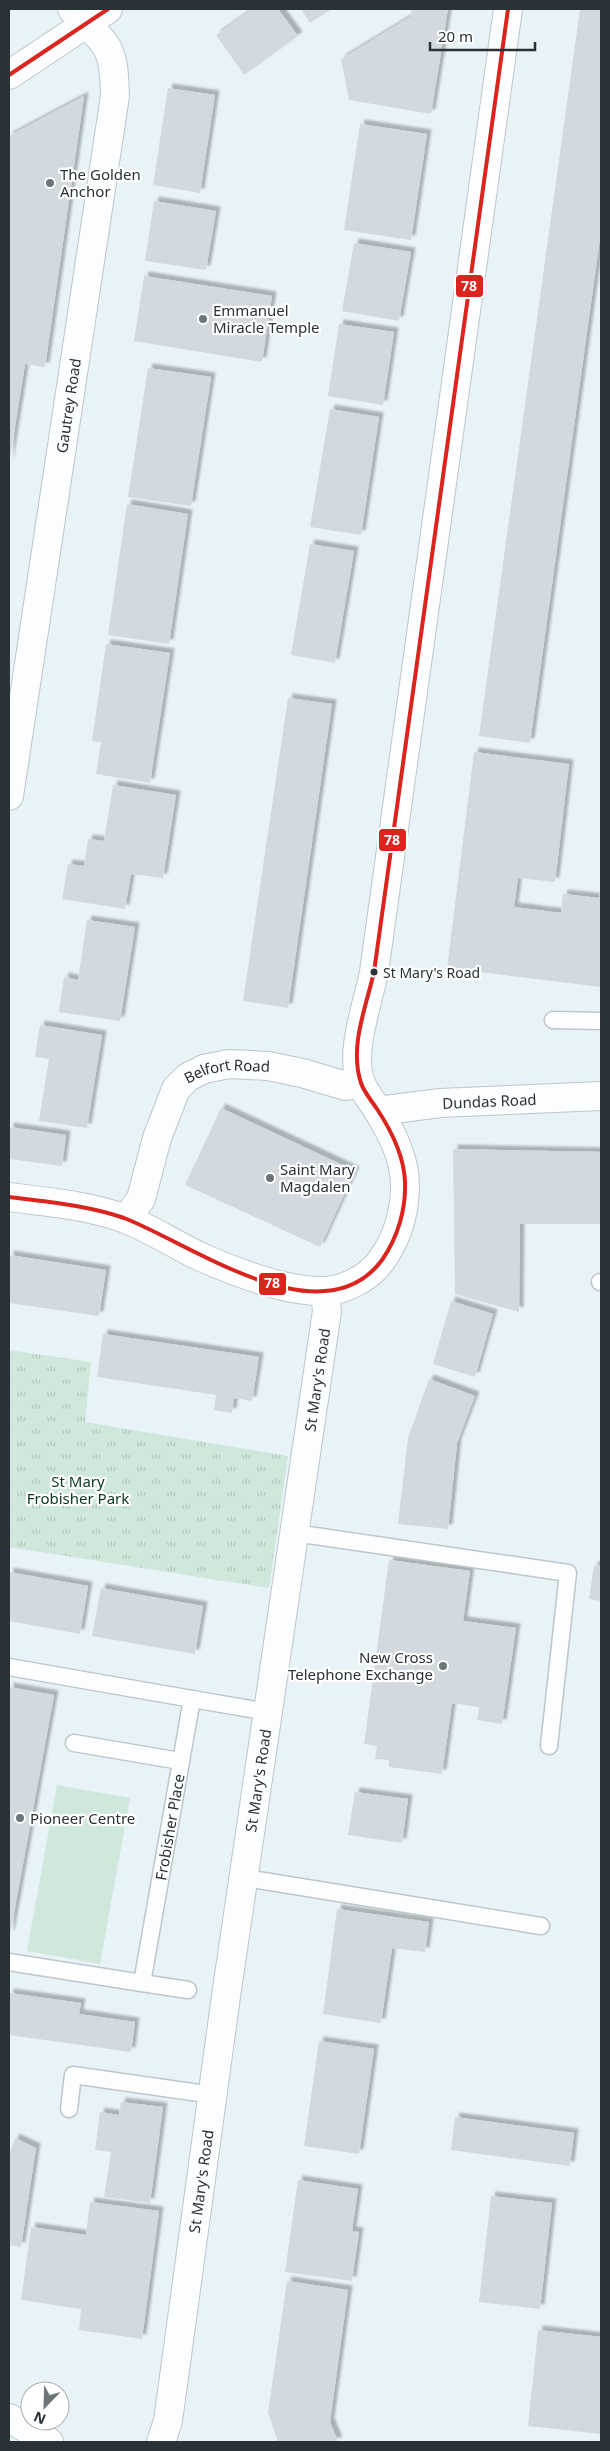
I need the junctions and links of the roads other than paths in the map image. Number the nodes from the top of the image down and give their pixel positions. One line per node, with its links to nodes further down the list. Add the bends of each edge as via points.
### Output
1 (108, 9): 3 (main road)
2 (508, 9): 8 (main road, via 374,972 359,1040)
3 (78, 16): 4 (main road); 5 (main road, Gautrey Road, via 105,43 114,68 115,96)
4 (9, 75)
5 (9, 796)
6 (553, 1020): 7 (lane)
7 (601, 1021)
8 (361, 1083): 10 (main road); 12 (main road, Belfort Road, via 346,1086 302,1072 229,1064 188,1076 176,1089 157,1138 141,1199)
9 (601, 1096): 10 (main road, Dundas Road, via 440,1103)
10 (378, 1111): 13 (main road, via 393,1137 402,1162 405,1189 398,1232 386,1255 371,1272 353,1284)
11 (9, 1197): 12 (main road, via 95,1208)
12 (126, 1219): 13 (main road, via 234,1270 294,1287)
13 (325, 1291): 14 (main road, St Mary's Road, via 327,1311)
14 (295, 1533): 17 (main road, St Mary's Road); 19 (lane, via 568,1573)
15 (9, 1667): 16 (lane)
16 (192, 1699): 17 (lane); 20 (lane, Frobisher Place)
17 (268, 1712): 21 (main road, St Mary's Road)
18 (74, 1743): 20 (lane)
19 (548, 1746)
20 (180, 1761): 24 (lane, Frobisher Place)
21 (245, 1878): 22 (lane); 26 (main road, St Mary's Road)
22 (541, 1926)
23 (9, 1962): 24 (lane)
24 (142, 1984): 25 (lane)
25 (188, 1990)
26 (213, 2095): 27 (lane, via 73,2075); 30 (main road, St Mary's Road, via 168,2421)
27 (69, 2109)
28 (9, 2418): 29 (main road)
29 (49, 2442)
30 (161, 2442)

